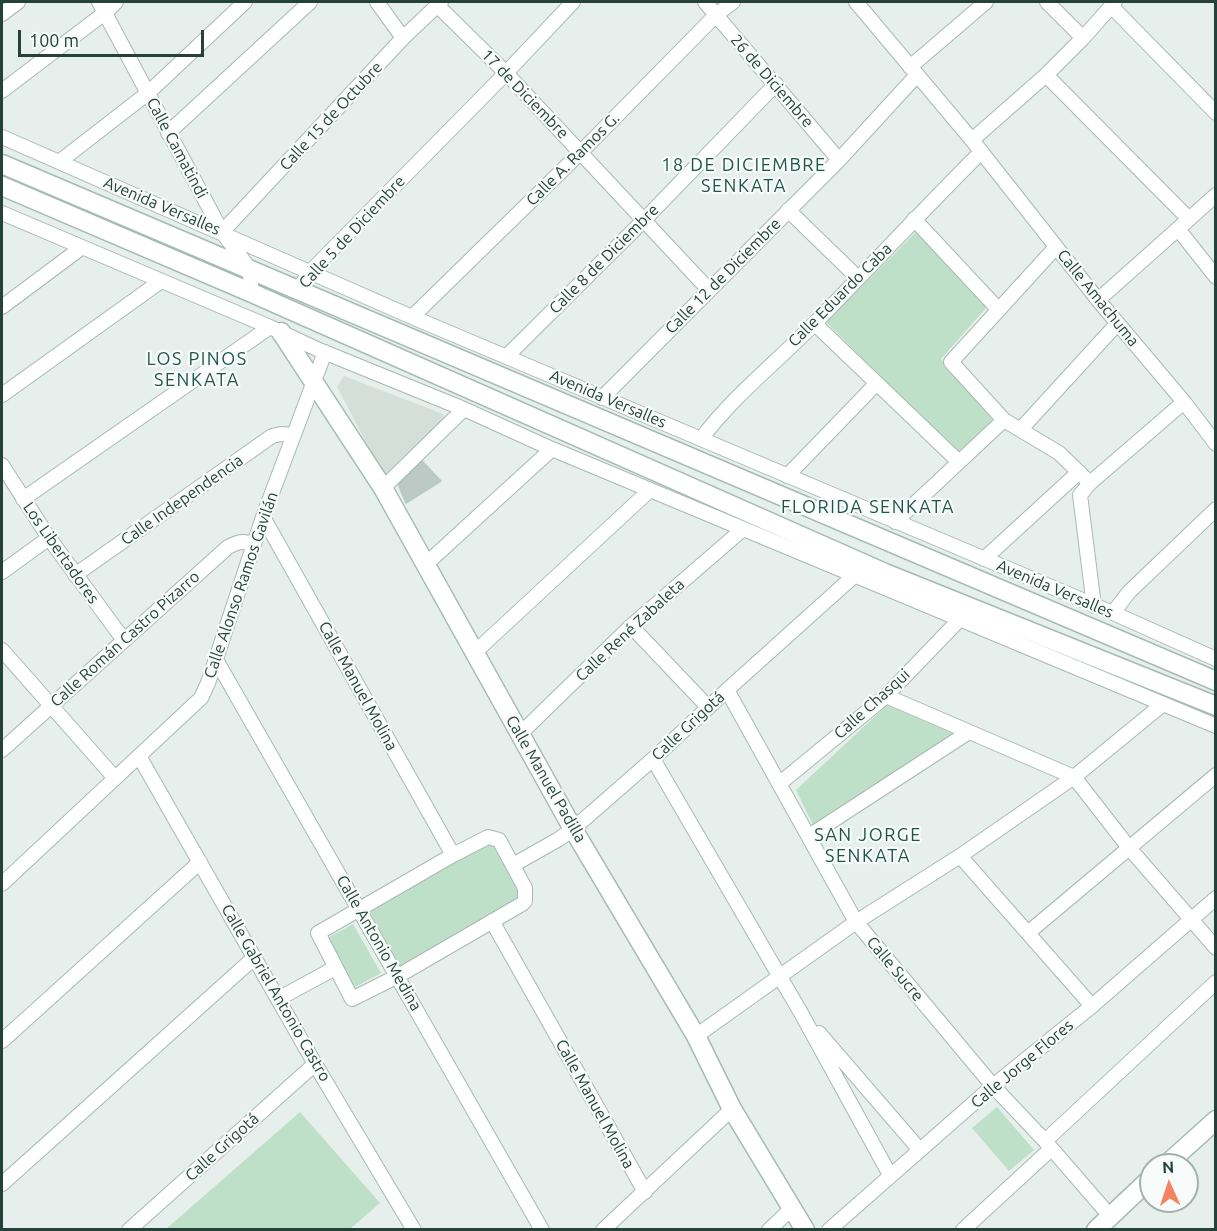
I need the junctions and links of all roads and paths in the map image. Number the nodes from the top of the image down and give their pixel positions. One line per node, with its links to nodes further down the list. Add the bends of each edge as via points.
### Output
1 (18, 2): 15 (street)
2 (116, 2): 14 (street)
3 (245, 2): 24 (street)
4 (310, 2): 26 (street)
5 (377, 2): 17 (street)
6 (573, 2): 20 (street, Calle 5 de Diciembre)
7 (705, 2): 16 (street, 26 de Diciembre)
8 (733, 2): 16 (street, Calle A. Ramos G.)
9 (856, 2): 19 (street, Calle Amachuma)
10 (986, 2): 19 (street, Calle 12 de Diciembre)
11 (1047, 2): 18 (street)
12 (439, 3): 17 (street, Calle 15 de Octubre); 20 (street, 17 de Diciembre)
13 (1113, 4): 18 (street); 25 (street)
14 (103, 7): 23 (street); 24 (street, Calle Camatindi)
15 (2, 14)
16 (716, 15): 22 (street, 26 de Diciembre); 30 (street, Calle A. Ramos G.)
17 (403, 38): 42 (street, Calle 15 de Octubre)
18 (1083, 38): 21 (street)
19 (914, 71): 28 (street, Calle Amachuma); 31 (street, Calle 12 de Diciembre)
20 (506, 73): 30 (street, 17 de Diciembre); 46 (street, Calle 5 de Diciembre)
21 (1046, 75): 28 (street); 39 (street)
22 (776, 84): 31 (street, 26 de Diciembre); 40 (street, Calle 8 de Diciembre)
23 (2, 91)
24 (148, 93): 26 (street, Calle Camatindi); 32 (street)
25 (1215, 113)
26 (168, 132): 42 (street, Calle Camatindi)
27 (2, 137): 32 (street, Avenida Versalles)
28 (972, 140): 29 (street, Calle Amachuma)
29 (981, 152): 38 (street, Calle Eduardo Caba); 43 (street, Calle Amachuma)
30 (580, 153): 40 (street, 17 de Diciembre); 57 (street, Calle A. Ramos G.)
31 (839, 160): 36 (street, Calle 12 de Diciembre)
32 (59, 162): 42 (street, Avenida Versalles)
33 (2, 164): 45 (street, Avenida Versalles)
34 (2, 186): 52 (street)
35 (1215, 195): 39 (street)
36 (788, 210): 48 (street); 51 (street, Calle 12 de Diciembre)
37 (2, 213): 44 (street)
38 (914, 219): 48 (street, Calle Eduardo Caba); 56 (street)
39 (1189, 219): 41 (street)
40 (644, 220): 51 (street, 17 de Diciembre); 62 (street, Calle 8 de Diciembre)
41 (1178, 229): 47 (street); 53 (street)
42 (222, 232): 45 (street, Calle Camatindi); 46 (street, Avenida Versalles)
43 (1056, 247): 53 (street, Calle Amachuma); 56 (street)
44 (81, 248): 49 (street); 54 (street)
45 (249, 268): 50 (street, Avenida Versalles); 52 (street)
46 (311, 271): 50 (street, Calle 5 de Diciembre); 57 (street, Avenida Versalles)
47 (1215, 277)
48 (858, 278): 58 (street, Calle Eduardo Caba)
49 (161, 281): 60 (street); 65 (street)
50 (298, 289): 55 (street, Calle 5 de Diciembre); 103 (street, Avenida Versalles)
51 (709, 290): 66 (street, Calle 12 de Diciembre)
52 (252, 293): 55 (street)
53 (1098, 300): 59 (street, Calle Amachuma)
54 (2, 307)
55 (284, 307): 60 (street, Calle 5 de Diciembre); 108 (street, via 885,573)
56 (998, 309): 69 (street, via 951,362)
57 (412, 316): 62 (street, Avenida Versalles)
58 (814, 324): 64 (street); 72 (street, Calle Eduardo Caba, via 758,376)
59 (1118, 324): 67 (street, Calle Amachuma); 70 (street)
60 (276, 329): 61 (street); 63 (street, Calle Manuel Padilla); 82 (street, Calle 5 de Diciembre)
61 (325, 352): 63 (street, Calle Alonso Ramos Gavilán); 68 (street)
62 (507, 356): 66 (street, Avenida Versalles)
63 (313, 380): 71 (street, Calle Alonso Ramos Gavilán); 80 (street, Calle Manuel Padilla)
64 (877, 382): 75 (street); 78 (street)
65 (2, 395)
66 (602, 398): 72 (street, Avenida Versalles)
67 (1184, 402): 73 (street, Calle Amachuma); 79 (street)
68 (464, 409): 74 (street); 80 (street)
69 (1004, 420): 70 (street); 75 (street)
70 (1021, 429): 77 (street, via 1059,453)
71 (293, 435): 84 (street, Calle Alonso Ramos Gavilán); 93 (street, Calle Independencia, via 272,436)
72 (701, 439): 78 (street, Avenida Versalles)
73 (1215, 444)
74 (552, 449): 81 (street); 90 (street)
75 (959, 462): 85 (street)
76 (2, 465): 82 (street, Los Libertadores)
77 (1079, 472): 79 (street); 89 (street)
78 (787, 476): 85 (street, Avenida Versalles)
79 (1090, 483): 94 (street, via 1080,495)
80 (383, 488): 90 (street, Calle Manuel Padilla)
81 (650, 490): 86 (street); 100 (street)
82 (23, 499): 87 (street, Los Libertadores)
83 (1215, 509): 95 (street, via 1129,592)
84 (263, 517): 88 (street, Calle Alonso Ramos Gavilán); 123 (street, Calle Manuel Molina)
85 (895, 522): 89 (street, Avenida Versalles)
86 (743, 529): 92 (street); 97 (street, Calle René Zabaleta)
87 (49, 538): 91 (street); 93 (street, Los Libertadores)
88 (254, 544): 98 (street, Calle Román Castro Pizarro, via 240,541 228,547); 101 (street, Calle Alonso Ramos Gavilán)
89 (984, 559): 94 (street, Avenida Versalles)
90 (425, 565): 100 (street, Calle Manuel Padilla)
91 (2, 572)
92 (855, 575): 96 (street); 104 (street, Calle Grigotá)
93 (75, 576): 98 (street, Los Libertadores)
94 (1094, 606): 95 (street, Avenida Versalles)
95 (1113, 613): 102 (street, Avenida Versalles)
96 (960, 619): 105 (street, Calle Chasqui); 106 (street)
97 (631, 626): 109 (street); 112 (street, Calle René Zabaleta)
98 (123, 639): 107 (street, Calle Román Castro Pizarro)
99 (2, 651): 107 (street)
100 (474, 653): 112 (street, Calle Manuel Padilla)
101 (215, 658): 114 (street, Calle Alonso Ramos Gavilán, via 201,698); 129 (street, Calle Antonio Medina)
102 (1215, 659)
103 (1215, 681)
104 (727, 690): 109 (street, Calle Grigotá); 119 (street, Calle Sucre)
105 (886, 696): 111 (street); 119 (street, Calle Chasqui)
106 (1163, 704): 110 (street); 118 (street)
107 (51, 705): 113 (street, Calle Román Castro Pizarro); 117 (street)
108 (1215, 706)
109 (708, 707): 115 (street, Calle Grigotá)
110 (1215, 726)
111 (969, 732): 118 (street); 121 (street)
112 (520, 734): 120 (street, Calle Manuel Padilla)
113 (2, 750)
114 (139, 756): 117 (street, Calle Alonso Ramos Gavilán); 125 (street, Calle Gabriel Antonio Castro)
115 (653, 759): 120 (street, Calle Grigotá); 138 (street)
116 (1215, 776): 122 (street)
117 (114, 777): 127 (street, Calle Alonso Ramos Gavilán)
118 (1074, 777): 122 (street); 124 (street)
119 (779, 784): 121 (street, Calle Sucre)
120 (573, 829): 126 (street, Calle Grigotá); 143 (street, Calle Manuel Padilla)
121 (810, 836): 132 (street, Calle Sucre)
122 (1130, 849): 130 (street); 133 (street)
123 (453, 855): 126 (street, via 482,838 493,837 499,840); 129 (street)
124 (960, 856): 132 (street); 133 (street)
125 (200, 862): 135 (street, Calle Gabriel Antonio Castro); 144 (street)
126 (513, 865): 131 (street, via 525,888 525,901)
127 (2, 884)
128 (1215, 898): 130 (street, Calle Jorge Flores)
129 (359, 909): 136 (street, via 318,933); 137 (street, Calle Antonio Medina)
130 (1191, 920): 134 (street); 141 (street, Calle Jorge Flores)
131 (492, 921): 137 (street); 155 (street, Calle Manuel Molina)
132 (856, 922): 138 (street); 146 (street, Calle Sucre)
133 (1029, 932): 141 (street)
134 (1215, 948)
135 (255, 957): 140 (street, Calle Gabriel Antonio Castro); 153 (street)
136 (335, 968): 137 (street, via 352,999); 140 (street)
137 (398, 976): 160 (street, Calle Antonio Medina)
138 (779, 977): 142 (street); 143 (street)
139 (1215, 982): 149 (street)
140 (278, 999): 145 (street, Calle Gabriel Antonio Castro)
141 (1092, 1006): 146 (street, Calle Jorge Flores)
142 (801, 1013): 150 (street); 152 (street)
143 (696, 1036): 147 (street, Calle Manuel Padilla)
144 (2, 1041)
145 (315, 1064): 158 (street, Calle Grigotá); 159 (street, Calle Gabriel Antonio Castro)
146 (993, 1086): 149 (street, Calle Sucre); 150 (street, Calle Jorge Flores)
147 (732, 1109): 155 (street); 156 (street, Calle Manuel Padilla)
148 (1215, 1120): 151 (street)
149 (1048, 1145): 157 (street, Calle Sucre); 165 (street)
150 (919, 1149): 152 (street, Calle Jorge Flores)
151 (1179, 1153)
152 (890, 1175): 164 (street, Calle Jorge Flores)
153 (2, 1184)
154 (1139, 1189): 157 (street)
155 (645, 1192): 161 (street)
156 (792, 1208): 162 (street); 163 (street, Calle Manuel Padilla)
157 (1110, 1216): 166 (street)
158 (137, 1227)
159 (414, 1230)
160 (542, 1230)
161 (603, 1230)
162 (769, 1230)
163 (805, 1230)
164 (829, 1230)
165 (963, 1230)
166 (1095, 1230)

